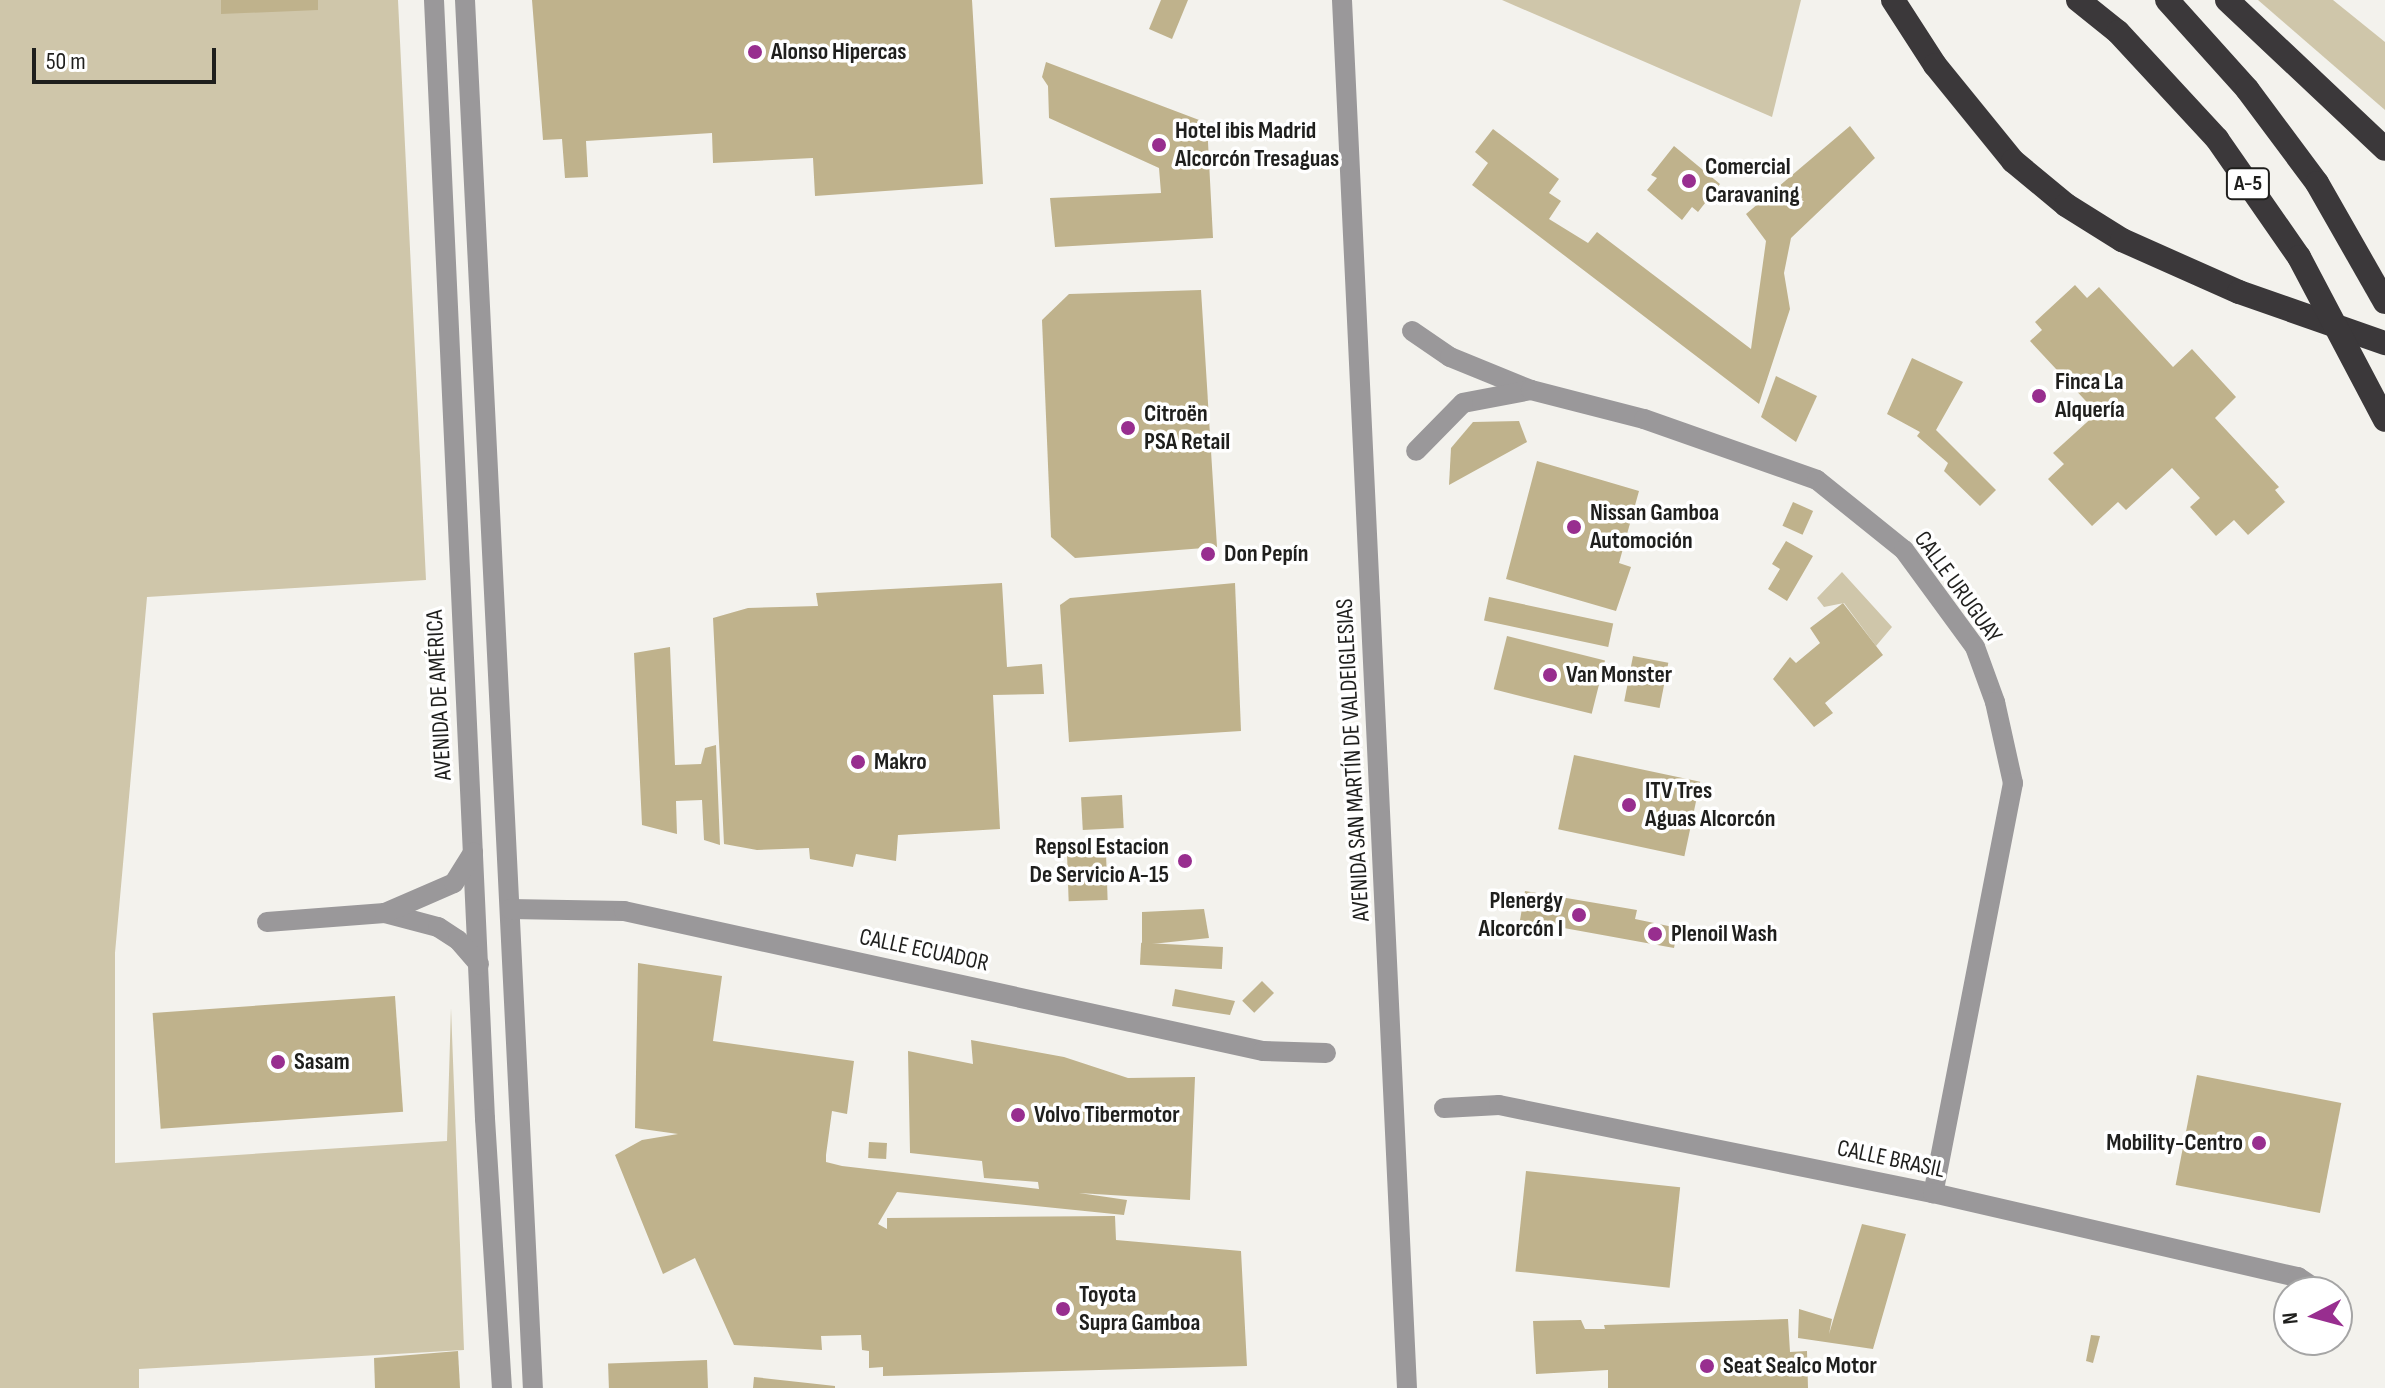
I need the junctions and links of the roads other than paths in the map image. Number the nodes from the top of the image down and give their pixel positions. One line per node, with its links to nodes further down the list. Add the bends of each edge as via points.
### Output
1 (434, 0): 15 (street, AVENIDA DE AMÉRICA)
2 (465, 0): 16 (street)
3 (1342, 0): 26 (street, AVENIDA SAN MARTÍN DE VALDEIGLESIAS)
4 (1893, 0): 11 (highway, via 1935,65 2013,161 2066,205 2122,240 2239,292)
5 (2078, 0): 13 (highway, A-5, via 2118,32 2217,139 2299,257)
6 (2167, 0): 9 (highway, A-5, via 2247,89 2317,183)
7 (2227, 0): 8 (highway)
8 (2385, 149)
9 (2385, 302)
10 (1412, 331): 12 (street, CALLE URUGUAY, via 1450,357)
11 (2385, 343)
12 (1531, 390): 14 (street, CALLE URUGUAY, via 1463,403); 22 (street, CALLE URUGUAY, via 1644,419 1817,480 1904,550 1975,647 1995,702 2013,783)
13 (2385, 420)
14 (1416, 451)
15 (473, 853): 17 (street, via 454,883); 19 (street, AVENIDA DE AMÉRICA)
16 (510, 909): 20 (street, CALLE ECUADOR, via 624,911 1263,1051); 25 (street)
17 (385, 913): 18 (street); 19 (street, via 438,927)
18 (267, 922)
19 (479, 964): 24 (street, AVENIDA DE AMÉRICA)
20 (1326, 1053)
21 (1444, 1108): 22 (street, CALLE BRASIL, via 1499,1105)
22 (1933, 1193): 23 (street, CALLE BRASIL)
23 (2294, 1276)
24 (502, 1388)
25 (533, 1388)
26 (1407, 1388)

